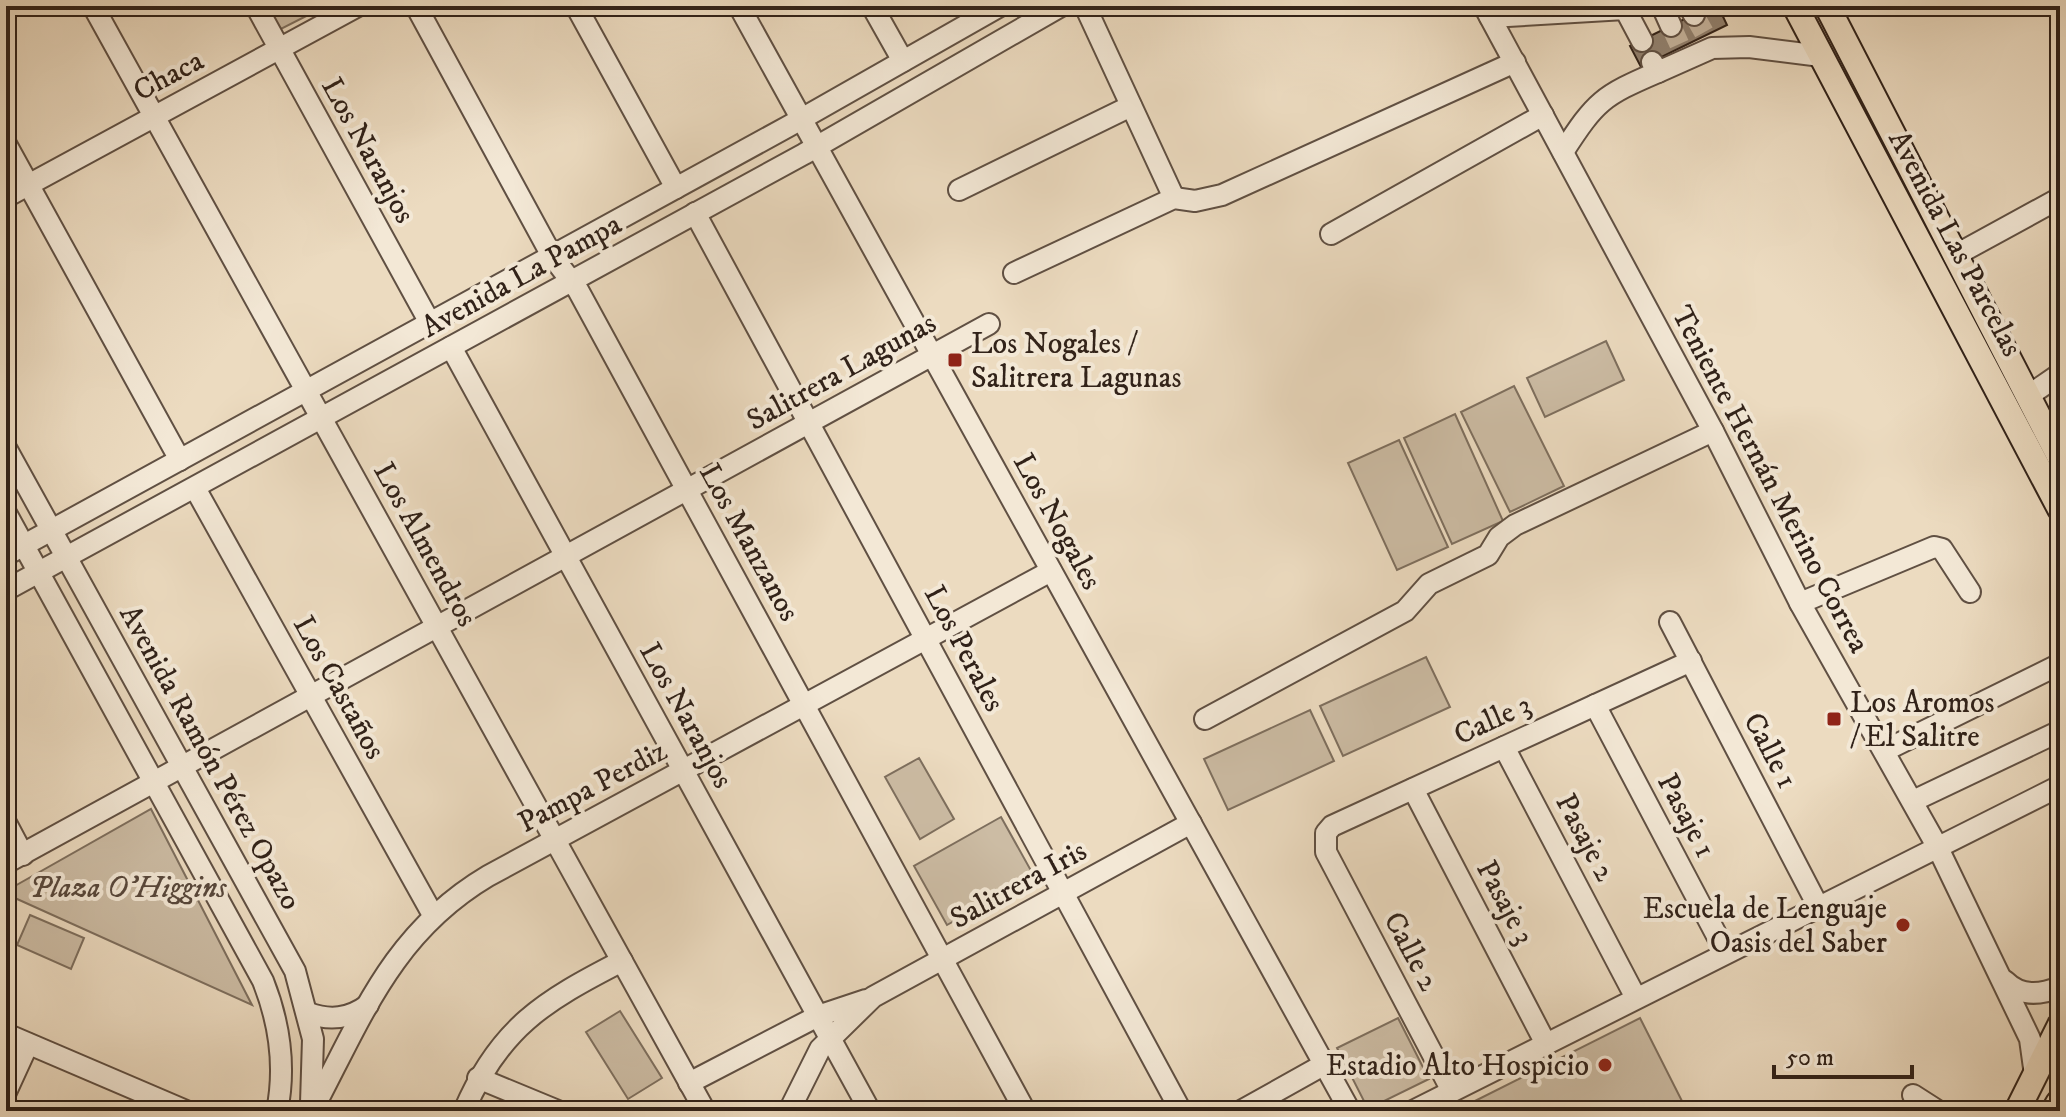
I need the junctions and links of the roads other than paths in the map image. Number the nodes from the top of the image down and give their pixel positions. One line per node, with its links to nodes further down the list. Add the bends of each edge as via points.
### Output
1 (93, 6): 24 (street, Los Almendros)
2 (256, 6): 18 (street, Los Naranjos)
3 (358, 6): 18 (street, Chaca)
4 (416, 6): 37 (street, Los Manzanos)
5 (576, 6): 30 (street)
6 (739, 6): 25 (street, Los Nogales)
7 (872, 6): 20 (street)
8 (1000, 6): 20 (street, Avenida La Pampa)
9 (1061, 6): 27 (street, Avenida La Pampa)
10 (1085, 6): 22 (street)
11 (1662, 6): 16 (street)
12 (1795, 6): 19 (main road, Avenida Las Parcelas)
13 (1828, 6): 38 (main road, Avenida Las Parcelas)
14 (1630, 8): 15 (street); 17 (street)
15 (1487, 11): 21 (street, Teniente Hernán Merino Correa)
16 (1671, 26)
17 (1642, 41)
18 (279, 49): 24 (street, Chaca); 41 (street, Los Naranjos)
19 (1821, 56): 28 (street, via 1709,42 1606,96 1592,107); 56 (main road, Avenida Las Parcelas)
20 (903, 61): 25 (street, Avenida La Pampa)
21 (1515, 62): 23 (street, Teniente Hernán Merino Correa); 33 (street, via 1222,195 1195,201)
22 (1131, 106): 31 (street); 33 (street)
23 (1543, 115): 28 (street, Teniente Hernán Merino Correa); 36 (street)
24 (155, 116): 29 (street, Chaca); 46 (street, Los Almendros)
25 (802, 119): 27 (street, Los Nogales); 30 (street, Avenida La Pampa)
26 (6, 144): 29 (street)
27 (817, 146): 35 (street, Avenida La Pampa); 44 (street, Los Nogales)
28 (1563, 152): 50 (street, Teniente Hernán Merino Correa)
29 (29, 185): 32 (street, Chaca); 53 (street)
30 (676, 188): 37 (street, Avenida La Pampa)
31 (959, 190)
32 (6, 197)
33 (1174, 198): 39 (street)
34 (2060, 198): 38 (street)
35 (695, 213): 40 (street, Avenida La Pampa); 49 (street, Los Perales)
36 (1331, 234)
37 (552, 256): 40 (street, Los Manzanos); 41 (street, Avenida La Pampa)
38 (1954, 256): 47 (main road, Avenida Las Parcelas)
39 (1014, 273)
40 (573, 280): 43 (street, Avenida La Pampa); 55 (street, Los Manzanos)
41 (430, 323): 46 (street, Avenida La Pampa)
42 (989, 324): 44 (street, Salitrera Lagunas)
43 (451, 347): 48 (street, Avenida La Pampa); 60 (street, Los Naranjos)
44 (932, 355): 49 (street, Salitrera Lagunas); 62 (street, Los Nogales)
45 (2060, 374): 47 (street)
46 (307, 390): 48 (street, Los Almendros); 53 (street, Avenida La Pampa)
47 (2028, 396): 52 (main road, Avenida Las Parcelas)
48 (322, 418): 54 (street, Avenida La Pampa); 68 (street, Los Almendros)
49 (809, 423): 55 (street, Salitrera Lagunas); 69 (street, Los Perales)
50 (1713, 431): 66 (street, Teniente Hernán Merino Correa); 75 (street, via 1515,525 1488,555 1429,584 1405,611)
51 (6, 448): 58 (street, Avenida Ramón Pérez Opazo)
52 (2060, 458)
53 (180, 460): 58 (street, Avenida La Pampa)
54 (195, 488): 61 (street, Avenida La Pampa); 72 (street, Los Castaños)
55 (687, 490): 60 (street, Salitrera Lagunas); 73 (street, Los Manzanos)
56 (2060, 509)
57 (6, 513): 59 (street, Avenida Ramón Pérez Opazo)
58 (51, 531): 59 (street, Avenida La Pampa); 61 (street, Avenida Ramón Pérez Opazo)
59 (15, 550): 63 (street, Avenida Ramón Pérez Opazo)
60 (566, 557): 68 (street, Salitrera Lagunas); 80 (street, Los Naranjos)
61 (67, 558): 63 (street, Avenida La Pampa); 79 (street, Avenida Ramón Pérez Opazo)
62 (1051, 571): 69 (street, Pampa Perdiz); 86 (street, Los Nogales)
63 (39, 573): 64 (street, Avenida La Pampa); 81 (street, Avenida Ramón Pérez Opazo)
64 (6, 590)
65 (1970, 592): 66 (street, via 1942,549 1934,547)
66 (1800, 603): 78 (street, Teniente Hernán Merino Correa)
67 (1670, 622): 70 (street, Calle 1)
68 (437, 627): 72 (street, Salitrera Lagunas); 88 (street, Los Almendros)
69 (926, 639): 73 (street, Pampa Perdiz); 91 (street, Los Perales)
70 (1691, 661): 74 (street, Calle 3); 92 (street, Calle 1)
71 (2060, 664): 78 (street)
72 (311, 696): 79 (street, Salitrera Lagunas); 93 (street, Los Castaños)
73 (804, 705): 80 (street, Pampa Perdiz); 95 (street, Los Manzanos)
74 (1595, 705): 77 (street, Calle 3); 94 (street, Pasaje 1)
75 (1205, 719)
76 (2060, 731): 84 (street)
77 (1504, 747): 83 (street, Calle 3); 100 (street, Pasaje 2)
78 (1884, 751): 84 (street, Teniente Hernán Merino Correa)
79 (182, 767): 81 (street, Salitrera Lagunas); 102 (street, Avenida Ramón Pérez Opazo, via 284,951)
80 (683, 771): 88 (street, Pampa Perdiz); 103 (street, Los Naranjos)
81 (155, 782): 90 (street, Salitrera Lagunas); 118 (street, Avenida Ramón Pérez Opazo, via 272,1004 281,1051)
82 (2060, 786): 89 (street)
83 (1413, 789): 87 (street, Calle 3, via 1332,826); 108 (street, Pasaje 3)
84 (1913, 801): 89 (street, Teniente Hernán Merino Correa)
85 (6, 823): 90 (street)
86 (1191, 823): 91 (street, Salitrera Iris); 109 (street, Los Nogales)
87 (1324, 837): 113 (street, Calle 2, via 1326,852)
88 (555, 840): 93 (street, Pampa Perdiz, via 468,887); 96 (street, Los Almendros)
89 (1937, 846): 92 (street); 97 (street, Teniente Hernán Merino Correa)
90 (14, 859)
91 (1063, 893): 95 (street, Salitrera Iris); 126 (street, Los Perales)
92 (1818, 906): 94 (street)
93 (433, 915): 101 (street, Pampa Perdiz, via 396,958)
94 (1726, 953): 100 (street)
95 (943, 960): 99 (street, Salitrera Iris); 125 (street, Los Manzanos)
96 (622, 961): 111 (street, via 538,1008 504,1040); 112 (street, Los Almendros)
97 (2004, 980): 98 (street, via 2032,994); 110 (street, Teniente Hernán Merino Correa, via 2030,1039)
98 (2060, 987)
99 (873, 997): 103 (street, Salitrera Iris); 106 (street, Salitrera Iris)
100 (1636, 998): 108 (street)
101 (368, 1005): 102 (street, via 344,1017); 119 (street, Pampa Perdiz)
102 (308, 1013): 119 (street, Avenida Ramón Pérez Opazo, via 315,1065)
103 (818, 1016): 106 (street, Los Naranjos); 112 (street, Salitrera Iris)
104 (2060, 1025): 110 (main road)
105 (6, 1034): 107 (street)
106 (829, 1037): 123 (street, Salitrera Iris); 124 (street, Los Naranjos)
107 (28, 1044): 114 (street); 117 (street)
108 (1546, 1044): 113 (street)
109 (1325, 1064): 127 (street); 128 (street, Los Nogales)
110 (2035, 1075): 131 (main road)
111 (478, 1078): 120 (street); 121 (street)
112 (689, 1083): 122 (street, Los Almendros)
113 (1452, 1091): 129 (street)
114 (6, 1092)
115 (1913, 1095): 130 (street)
116 (2060, 1104): 132 (highway)
117 (186, 1111)
118 (277, 1111)
119 (311, 1111)
120 (464, 1111)
121 (558, 1111)
122 (705, 1111)
123 (789, 1111)
124 (870, 1111)
125 (1025, 1111)
126 (1181, 1111)
127 (1241, 1111)
128 (1350, 1111)
129 (1413, 1111)
130 (1938, 1111)
131 (2017, 1111)
132 (2056, 1111)

